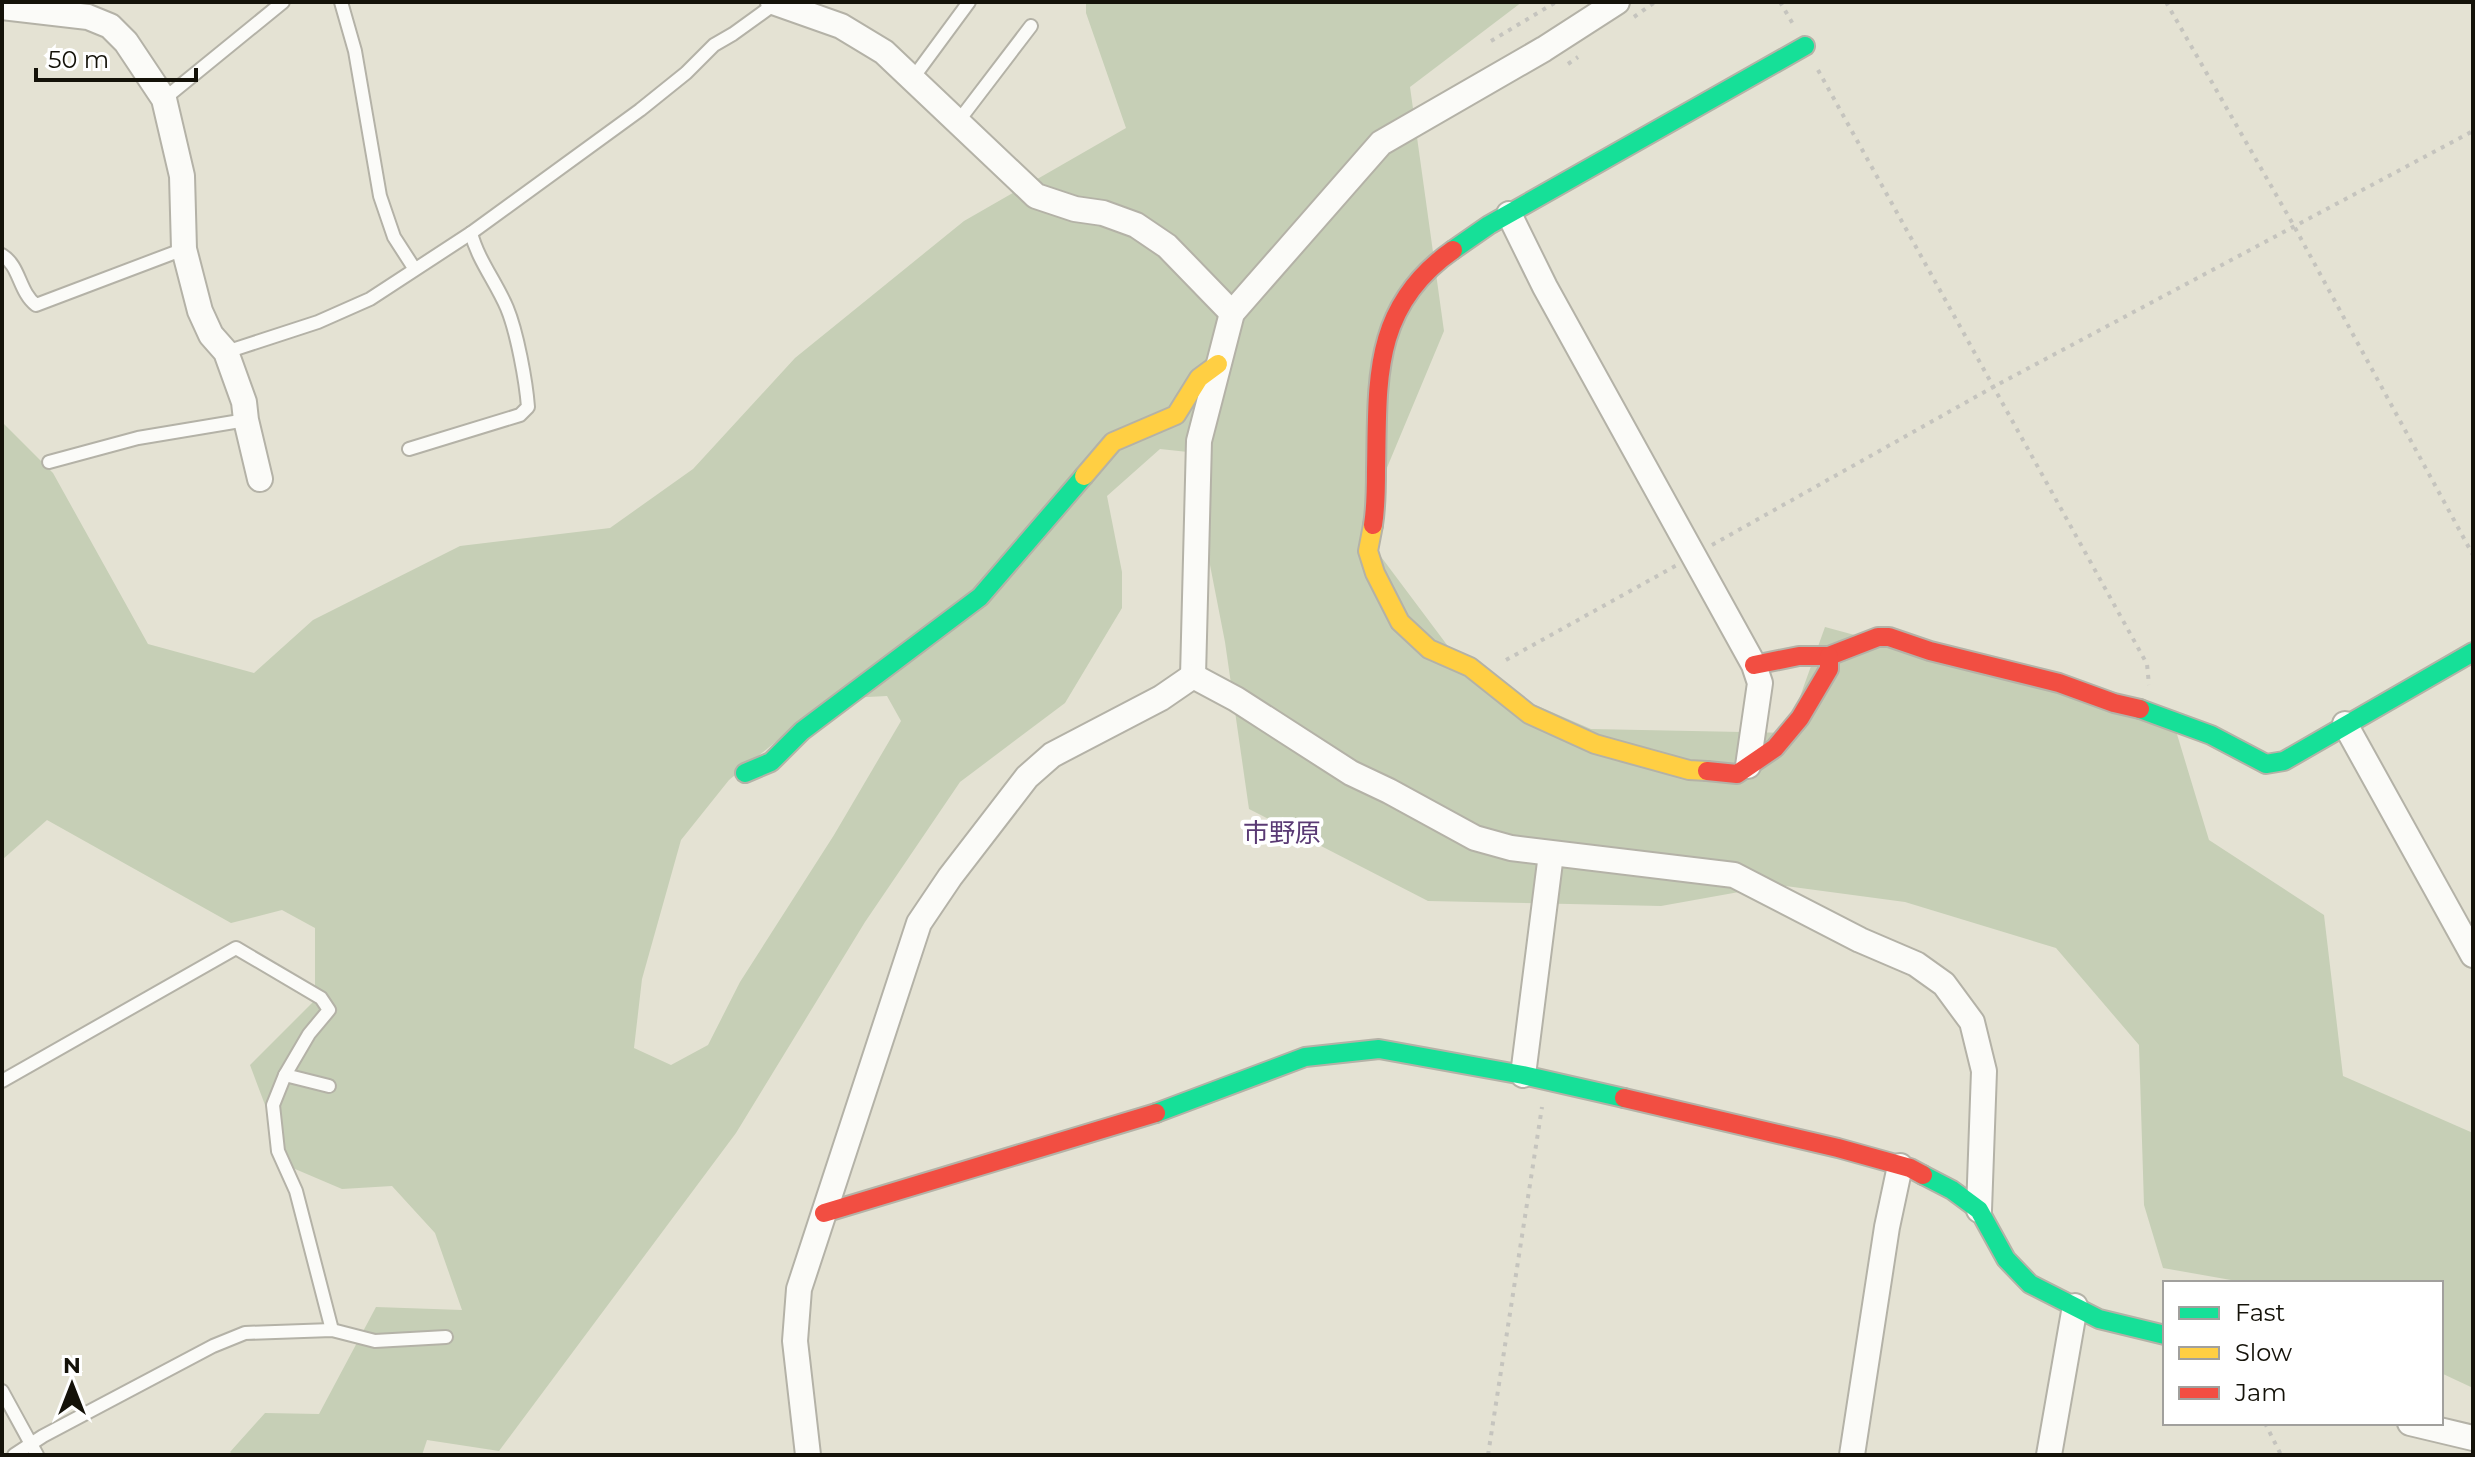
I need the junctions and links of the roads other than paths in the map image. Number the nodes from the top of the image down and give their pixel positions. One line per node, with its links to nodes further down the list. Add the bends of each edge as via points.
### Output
1 (283, 2): 10 (lane)
2 (341, 2): 16 (lane, via 355,51 380,196 394,237)
3 (969, 2): 9 (lane)
4 (1617, 2): 17 (street, via 1381,143)
5 (782, 3): 9 (street, via 841,26 884,52); 13 (lane, via 714,45 640,110)
6 (2, 7): 10 (street, via 88,17 110,26)
7 (1031, 26): 11 (lane)
8 (1805, 46): 12 (street)
9 (913, 78): 11 (street)
10 (164, 99): 14 (street, via 182,176)
11 (957, 123): 17 (street, via 1036,196 1136,225 1167,246)
12 (1509, 214): 26 (street); 29 (street, via 1446,255 1405,295 1387,336 1378,375 1375,514 1368,551 1375,573 1400,622 1429,649 1470,667 1529,714 1595,744 1689,770 1737,774)
13 (471, 233): 16 (lane); 21 (lane, via 508,310 528,407 520,415)
14 (184, 249): 15 (lane, via 36,305); 18 (street, via 200,311)
15 (2, 255)
16 (414, 268): 18 (lane, via 370,299)
17 (1232, 313): 19 (street)
18 (226, 352): 20 (street)
19 (1218, 364): 27 (street, via 1199,441); 30 (street, via 1199,378 1176,415 1113,442 980,597 802,731 771,762)
20 (246, 420): 22 (lane, via 138,438); 23 (street)
21 (409, 449)
22 (49, 462)
23 (260, 479)
24 (2473, 652): 28 (street)
25 (1829, 656): 26 (street); 28 (street, via 1889,637 2151,711 2266,764 2284,761); 29 (street, via 1829,669 1800,718 1775,748)
26 (1754, 665): 29 (street, via 1760,683)
27 (1193, 676): 31 (street, via 1351,773 1475,838); 39 (street, via 1052,755 1027,777 950,877 919,923)
28 (2345, 724): 32 (street)
29 (1748, 766)
30 (745, 773)
31 (1551, 854): 34 (street); 38 (street, via 1734,875 1916,964 1944,984 1972,1022 1984,1071)
32 (2473, 955)
33 (285, 1075): 35 (lane, via 329,1010 321,998 236,948); 36 (lane); 41 (lane, via 273,1105 278,1151 296,1191)
34 (1535, 1078): 37 (street); 39 (street, via 1379,1049 1305,1057 1168,1109)
35 (2, 1081)
36 (329, 1086)
37 (1900, 1166): 38 (street, via 1952,1190); 50 (street)
38 (1979, 1210): 40 (street, via 2006,1259 2030,1284)
39 (824, 1213): 49 (street, via 799,1289 795,1341)
40 (2075, 1306): 42 (street, via 2099,1319); 51 (street)
41 (332, 1330): 43 (lane, via 375,1341); 47 (lane, via 245,1333 43,1436)
42 (2163, 1335)
43 (446, 1337)
44 (2, 1391): 47 (lane)
45 (2418, 1425): 46 (street)
46 (2473, 1438)
47 (34, 1450): 48 (lane)
48 (14, 1455)
49 (808, 1455)
50 (1852, 1455)
51 (2049, 1455)

